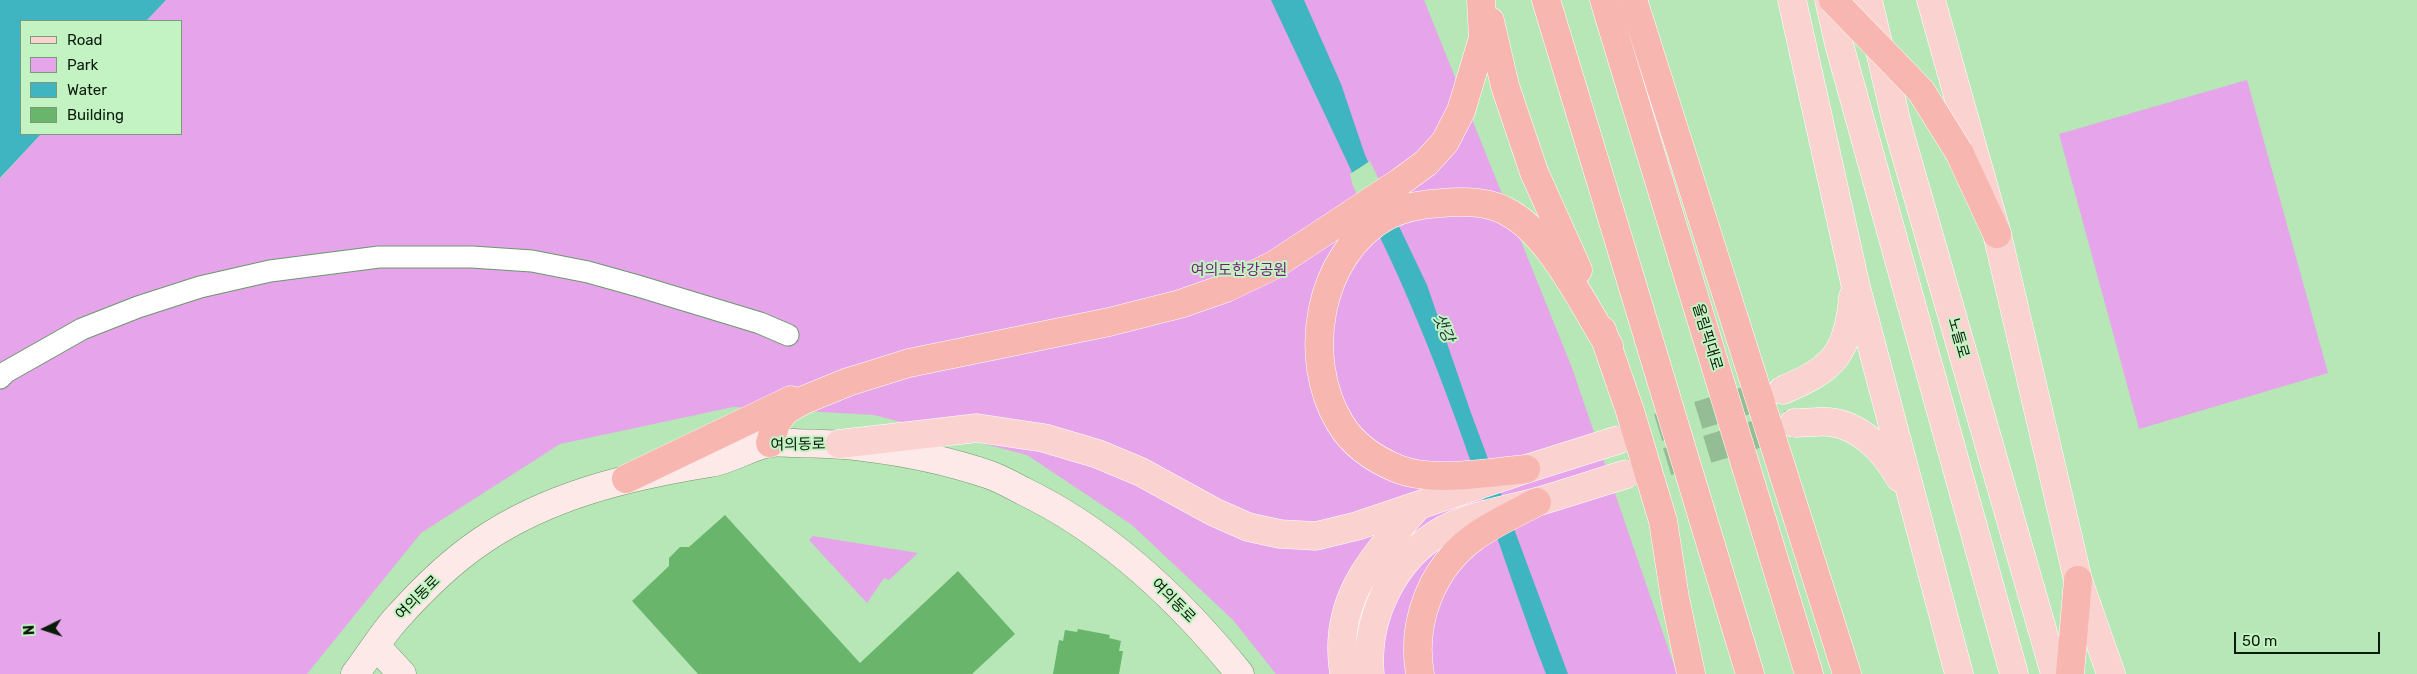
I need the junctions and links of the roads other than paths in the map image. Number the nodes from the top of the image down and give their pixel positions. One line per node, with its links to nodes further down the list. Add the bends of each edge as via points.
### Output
1 (1481, 0): 15 (highway, via 1483,38 1462,111 1445,142 1426,163 1327,232 1274,265 1226,288 1180,304)
2 (1485, 0): 14 (highway, via 1505,86 1534,172)
3 (1546, 0): 42 (highway)
4 (1604, 0): 43 (highway, 올림픽대로)
5 (1634, 0): 44 (highway)
6 (1792, 0): 12 (main road)
7 (1829, 0): 46 (main road)
8 (1833, 0): 11 (highway, bridge, via 1921,91 1959,152)
9 (1868, 0): 32 (main road, 노들로, via 1896,124)
10 (1931, 0): 11 (main road)
11 (1997, 234): 28 (main road)
12 (1855, 283): 17 (main road, via 1850,330 1840,351 1826,368); 25 (main road)
13 (788, 335): 16 (street, via 760,323 638,286 532,261 379,257 270,271 200,286 82,329)
14 (1609, 346): 22 (highway, via 1533,230 1510,213 1482,203 1416,205 1386,216 1361,236 1343,258 1328,292 1320,324 1318,357 1325,390 1340,424 1362,449 1399,469 1428,475); 29 (highway, via 1663,521)
15 (909, 363): 20 (highway, via 848,382 786,410 776,423); 24 (highway, via 828,382)
16 (0, 378)
17 (1783, 390)
18 (1794, 423): 25 (main road, via 1830,422 1854,429 1885,454)
19 (1618, 440): 22 (main road)
20 (770, 443): 21 (main road, 여의동로); 24 (main road, 여의동로, via 714,462)
21 (839, 444): 27 (main road, via 977,428 1044,438 1098,454 1141,472 1248,527 1280,534 1316,536); 35 (main road, 여의동로, via 886,449 957,466 992,476 1050,504 1102,538 1158,584)
22 (1526, 469): 27 (main road)
23 (1627, 474): 26 (main road)
24 (626, 479): 31 (main road, 여의동로, via 542,508 479,542 447,568 395,620)
25 (1911, 497): 45 (main road)
26 (1537, 502): 30 (main road, via 1445,529 1407,559 1391,580); 39 (highway, via 1474,537 1453,555 1438,577 1424,605 1418,631)
27 (1427, 504): 36 (main road, via 1367,566 1347,605 1342,632)
28 (2078, 580): 32 (highway); 47 (main road)
29 (1675, 598): 40 (highway); 41 (highway)
30 (1380, 605): 37 (main road, via 1371,633); 38 (main road, via 1376,656)
31 (376, 646): 33 (main road, 여의동로); 34 (main road)
32 (2066, 668)
33 (355, 674)
34 (402, 674)
35 (1240, 674)
36 (1344, 674)
37 (1370, 674)
38 (1378, 674)
39 (1420, 674)
40 (1678, 674)
41 (1691, 674)
42 (1750, 674)
43 (1809, 674)
44 (1847, 674)
45 (1959, 674)
46 (2014, 674)
47 (2112, 674)

